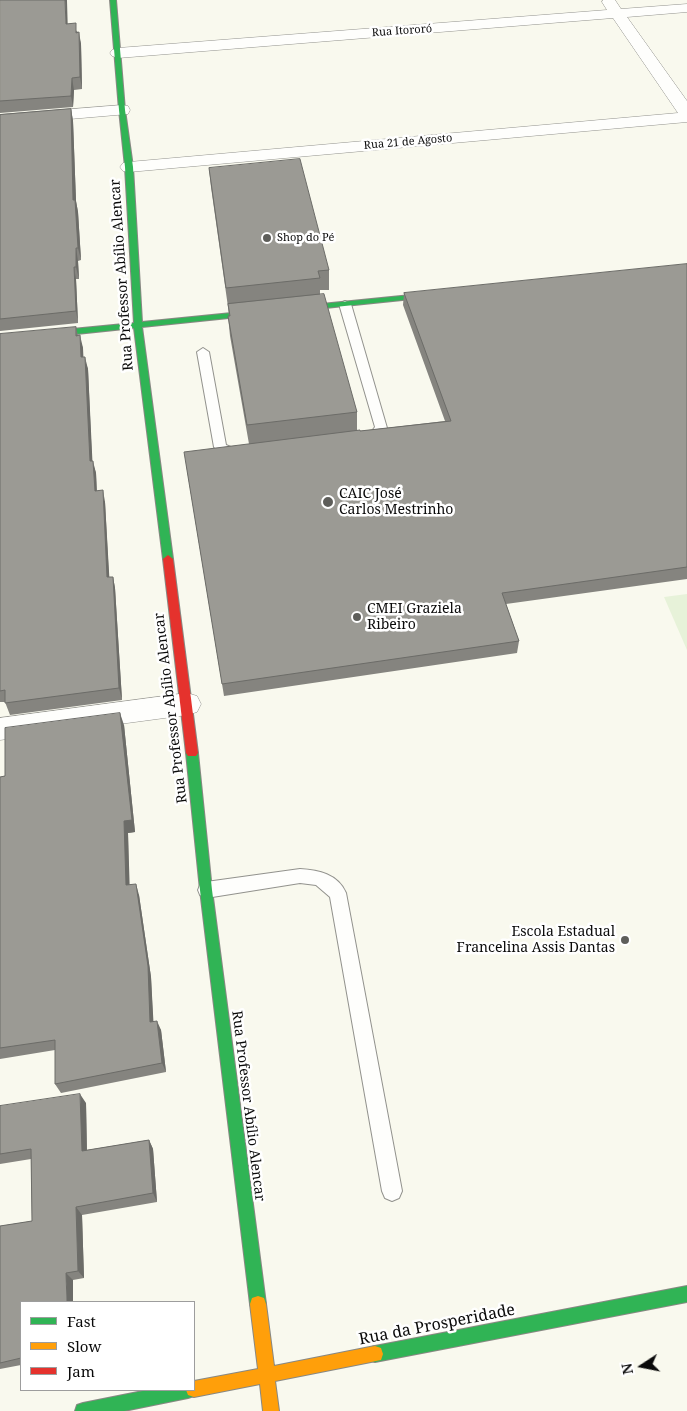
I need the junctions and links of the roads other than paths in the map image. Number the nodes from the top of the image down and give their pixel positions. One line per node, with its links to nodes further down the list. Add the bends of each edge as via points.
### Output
1 (113, 0): 5 (street, Rua Professor Abílio Alencar)
2 (607, 0): 4 (street)
3 (687, 8): 4 (street, Rua Itororó)
4 (617, 14): 5 (street, Rua Itororó); 7 (street)
5 (118, 53): 6 (street, Rua Professor Abílio Alencar)
6 (122, 110): 8 (street); 9 (street, Rua Professor Abílio Alencar)
7 (687, 115): 9 (street, Rua 21 de Agosto)
8 (0, 120)
9 (129, 167): 12 (street, Rua Professor Abílio Alencar)
10 (453, 293): 11 (street)
11 (345, 304): 12 (street); 15 (lane, via 381,428 374,435)
12 (138, 326): 13 (street); 17 (street, Rua Professor Abílio Alencar)
13 (0, 339)
14 (202, 352): 16 (lane, via 220,447 232,452)
15 (346, 439)
16 (251, 450)
17 (187, 704): 18 (street); 19 (street, Rua Professor Abílio Alencar)
18 (0, 729)
19 (206, 890): 20 (lane, via 300,876 320,878 338,893); 22 (street, Rua Professor Abílio Alencar)
20 (392, 1191)
21 (687, 1294): 22 (street, Rua da Prosperidade)
22 (267, 1374): 23 (street, Rua da Prosperidade); 26 (street, Rua Professor Abílio Alencar)
23 (195, 1389)
24 (183, 1391): 25 (street)
25 (83, 1411)
26 (271, 1411)

